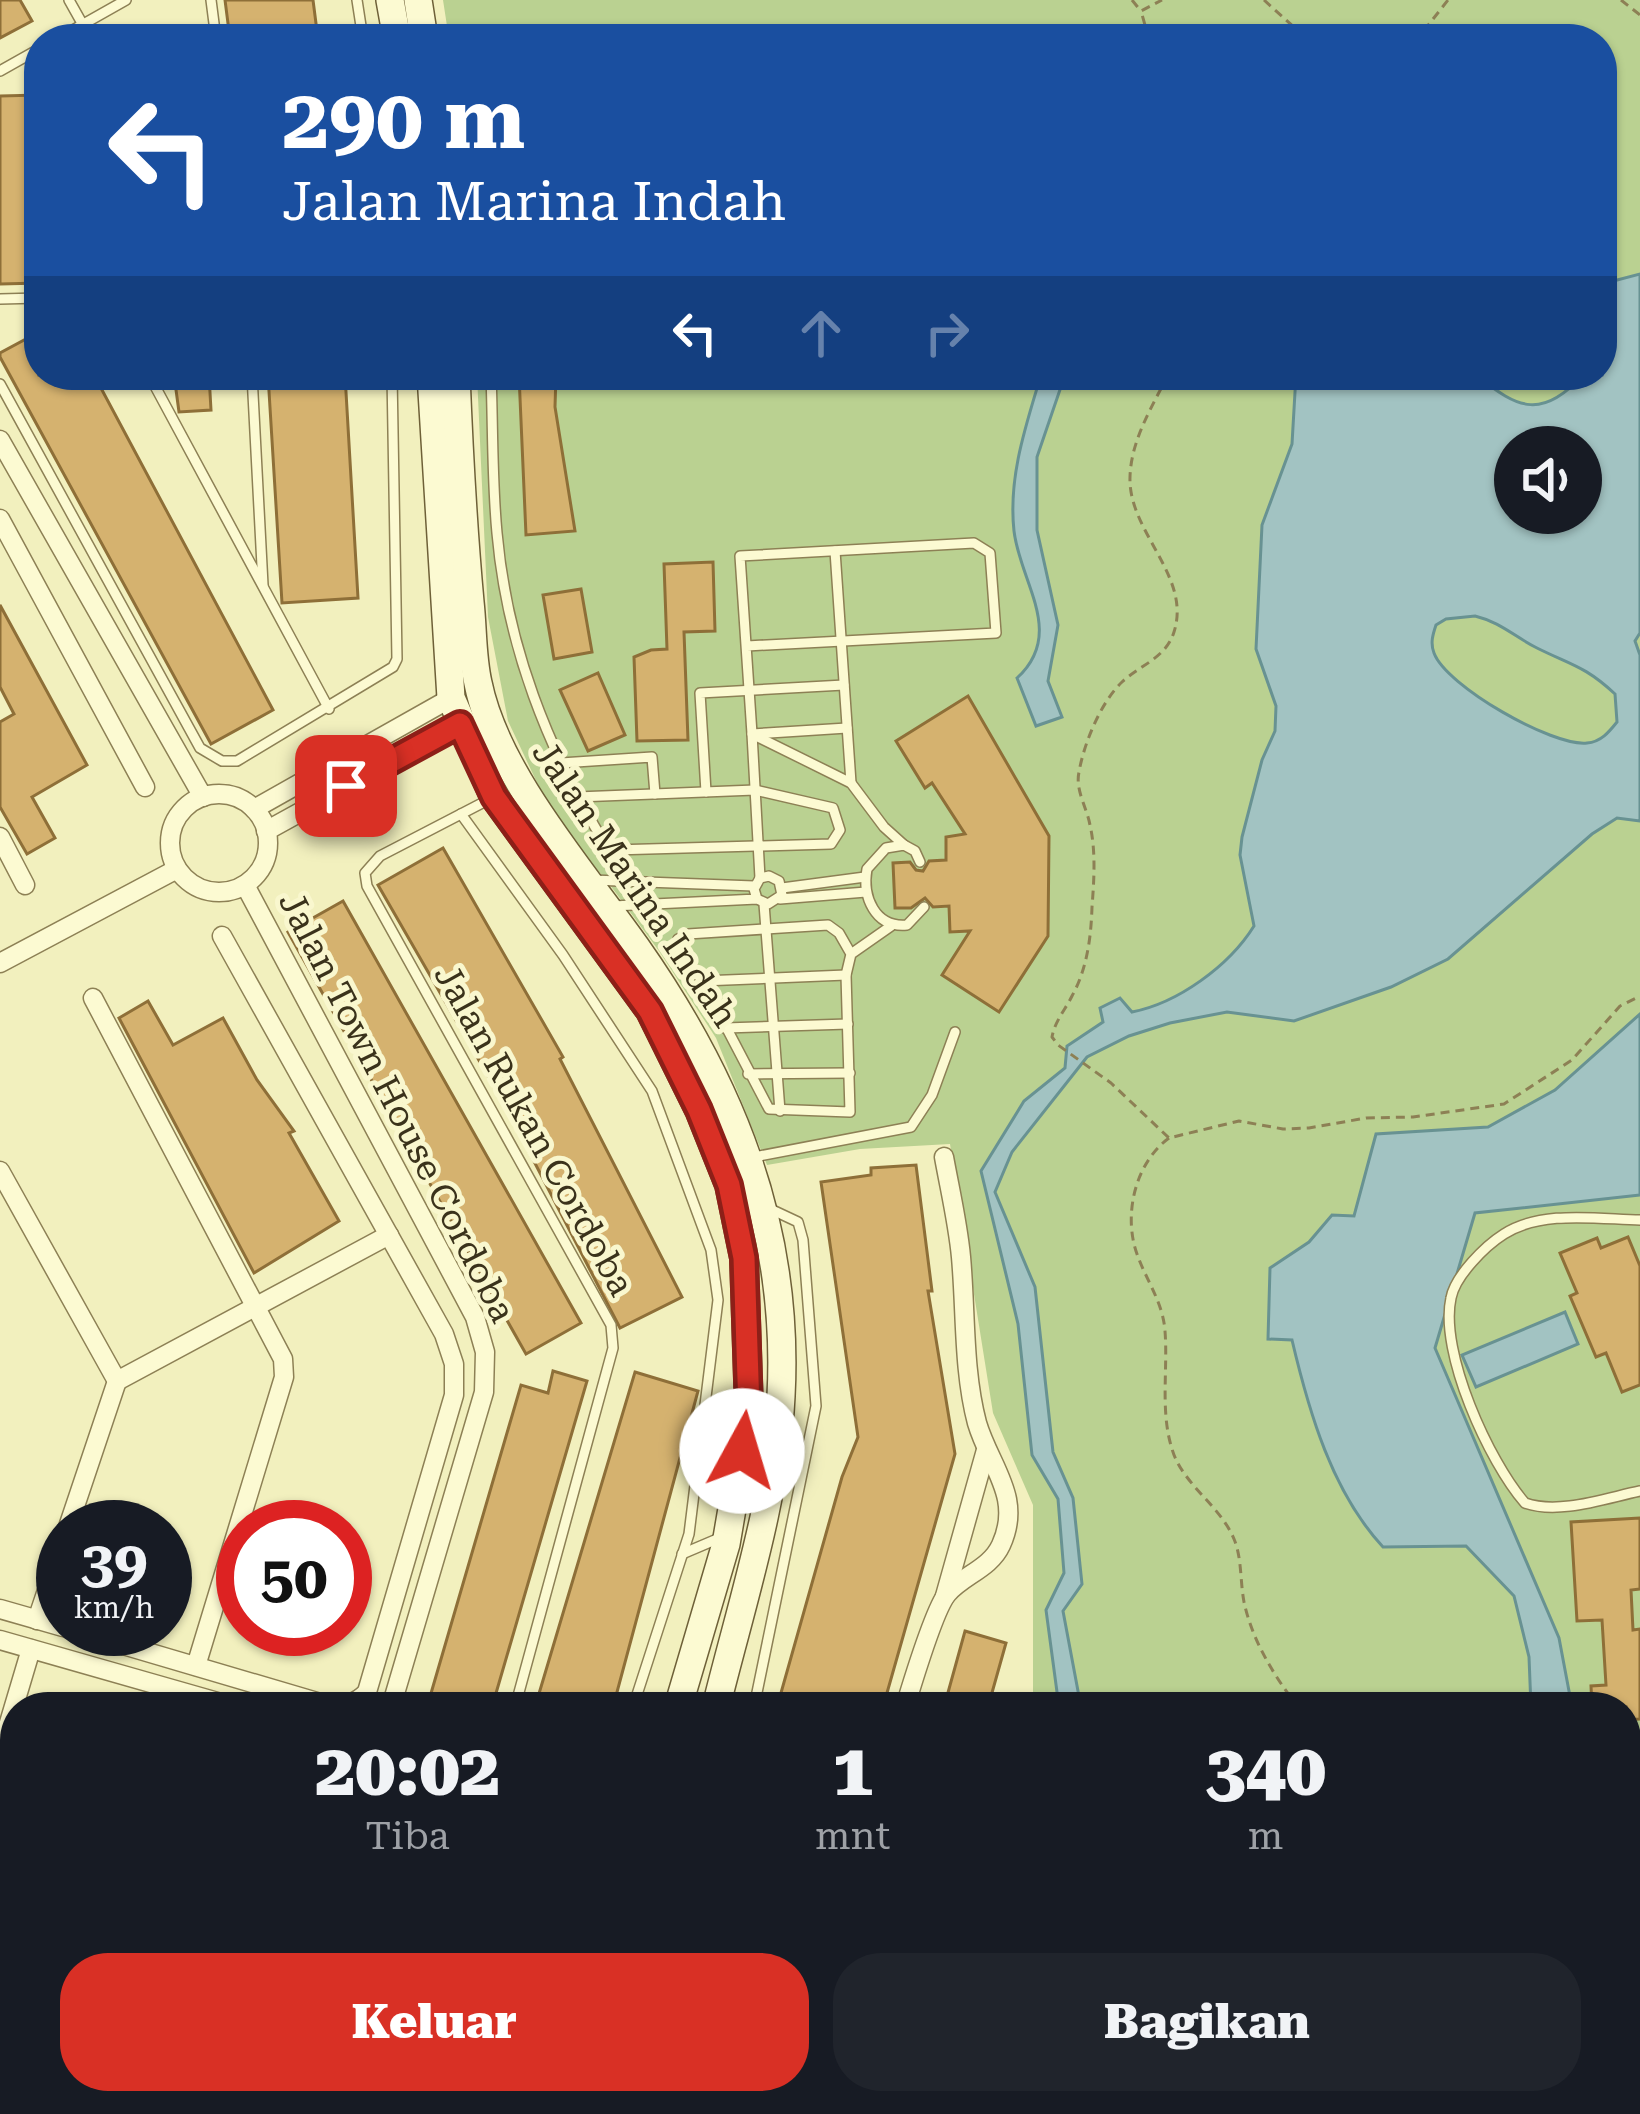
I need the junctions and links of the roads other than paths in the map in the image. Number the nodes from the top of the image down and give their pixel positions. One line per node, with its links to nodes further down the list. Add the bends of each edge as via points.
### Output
1 (127, 0): 2 (lane)
2 (84, 24)
3 (0, 384): 23 (lane)
4 (157, 390): 13 (lane)
5 (253, 390): 13 (lane)
6 (392, 390): 19 (lane, via 399,650 393,667)
7 (432, 390): 20 (main road, Jalan Marina Indah)
8 (457, 390): 16 (main road, Jalan Marina Indah)
9 (491, 390): 25 (lane, via 497,534 512,622 537,713)
10 (0, 440): 24 (street)
11 (0, 519): 27 (street)
12 (835, 551): 14 (lane); 14 (lane, via 974,543 990,553 993,586 996,633); 15 (lane, via 740,556)
13 (264, 588): 19 (lane)
14 (841, 641): 15 (lane); 17 (lane)
15 (747, 646): 18 (lane)
16 (478, 684): 20 (street); 43 (main road, Jalan Marina Indah, via 512,767)
17 (844, 685): 18 (lane); 21 (lane)
18 (749, 690): 22 (lane); 29 (lane, via 700,693)
19 (328, 709): 23 (lane, via 237,761)
20 (456, 711): 32 (main road, Jalan Marina Indah); 34 (street); 36 (street)
21 (847, 728): 22 (lane); 26 (lane)
22 (752, 734): 26 (lane); 28 (lane)
23 (200, 748): 24 (lane)
24 (177, 751): 31 (street)
25 (561, 763): 30 (lane, via 652,757); 33 (lane)
26 (851, 782): 38 (lane)
27 (145, 788)
28 (755, 790): 29 (lane); 39 (lane); 39 (lane, via 833,808 840,830 831,844)
29 (706, 792): 30 (lane)
30 (655, 794): 33 (lane)
31 (203, 797): 34 (street, via 230,796); 41 (street, via 173,826)
32 (494, 797): 35 (lane, Jalan Rukan Cordoba); 76 (main road, Jalan Marina Indah, via 650,1011 729,1185)
33 (577, 797): 39 (lane, via 613,850)
34 (254, 809): 36 (street)
35 (461, 814): 75 (lane, via 652,1091); 96 (lane, Jalan Rukan Cordoba, via 380,856 365,873 367,886 614,1336)
36 (266, 831): 46 (street, via 265,862)
37 (0, 836): 45 (street)
38 (904, 845): 40 (lane); 42 (lane, via 880,853)
39 (757, 848): 44 (lane)
40 (920, 862)
41 (177, 869): 46 (street, via 201,889); 56 (street)
42 (865, 877): 47 (lane); 48 (lane)
43 (589, 880): 44 (lane); 50 (main road, Jalan Marina Indah)
44 (757, 882): 48 (lane, via 775,877); 49 (lane)
45 (26, 884)
46 (245, 885): 95 (street, Jalan Town House Cordoba, via 475,1317 485,1352 484,1392)
47 (866, 892): 48 (lane); 52 (lane)
48 (781, 893): 49 (lane)
49 (761, 902): 50 (lane); 53 (lane)
50 (608, 907): 69 (main road, Jalan Marina Indah, via 705,1054)
51 (924, 907): 52 (lane, via 907,925)
52 (891, 926): 55 (lane)
53 (769, 928): 55 (lane, via 828,925); 58 (lane); 59 (lane, via 678,939)
54 (222, 935): 74 (street)
55 (851, 954): 57 (lane)
56 (0, 963)
57 (846, 975): 58 (lane); 61 (lane)
58 (772, 976): 59 (lane); 62 (lane)
59 (702, 981): 63 (lane)
60 (93, 998): 77 (street)
61 (848, 1024): 62 (lane); 65 (lane)
62 (775, 1027): 63 (lane); 67 (lane)
63 (725, 1028): 66 (lane)
64 (955, 1033): 69 (lane, via 911,1127)
65 (850, 1073): 67 (lane); 68 (lane, via 848,1113)
66 (748, 1074): 67 (lane); 68 (lane, via 766,1107)
67 (778, 1075): 68 (lane)
68 (780, 1111)
69 (749, 1157): 72 (main road, Jalan Marina Indah)
70 (944, 1157): 79 (street, via 974,1411)
71 (0, 1171): 78 (street)
72 (764, 1207): 99 (main road, Jalan Marina Indah, via 782,1328 781,1400 766,1505); 100 (lane, via 798,1222 803,1240 816,1406)
73 (1640, 1220): 80 (lane, via 1545,1219 1505,1233 1450,1296 1465,1395 1525,1503 1577,1504)
74 (389, 1235): 77 (street); 94 (street, via 444,1334 454,1395)
75 (711, 1250): 76 (lane); 83 (lane, via 718,1300)
76 (744, 1258): 82 (main road, Jalan Marina Indah, via 749,1409)
77 (257, 1306): 78 (street); 90 (street, via 284,1377)
78 (117, 1381): 81 (street)
79 (986, 1450): 84 (street); 84 (street, via 1009,1492 1001,1545)
80 (1640, 1491)
81 (77, 1500)
82 (728, 1535): 83 (lane); 98 (main road, Jalan Marina Indah)
83 (682, 1554): 97 (lane)
84 (945, 1596): 101 (street)
85 (0, 1609): 86 (street)
86 (36, 1619)
87 (0, 1640): 88 (street)
88 (31, 1649): 91 (street); 92 (street)
89 (162, 1656): 90 (street)
90 (196, 1666): 93 (street)
91 (18, 1692)
92 (162, 1692)
93 (283, 1692)
94 (367, 1692)
95 (396, 1692)
96 (519, 1692)
97 (638, 1692)
98 (683, 1692)
99 (720, 1692)
100 (757, 1692)
101 (910, 1692)

